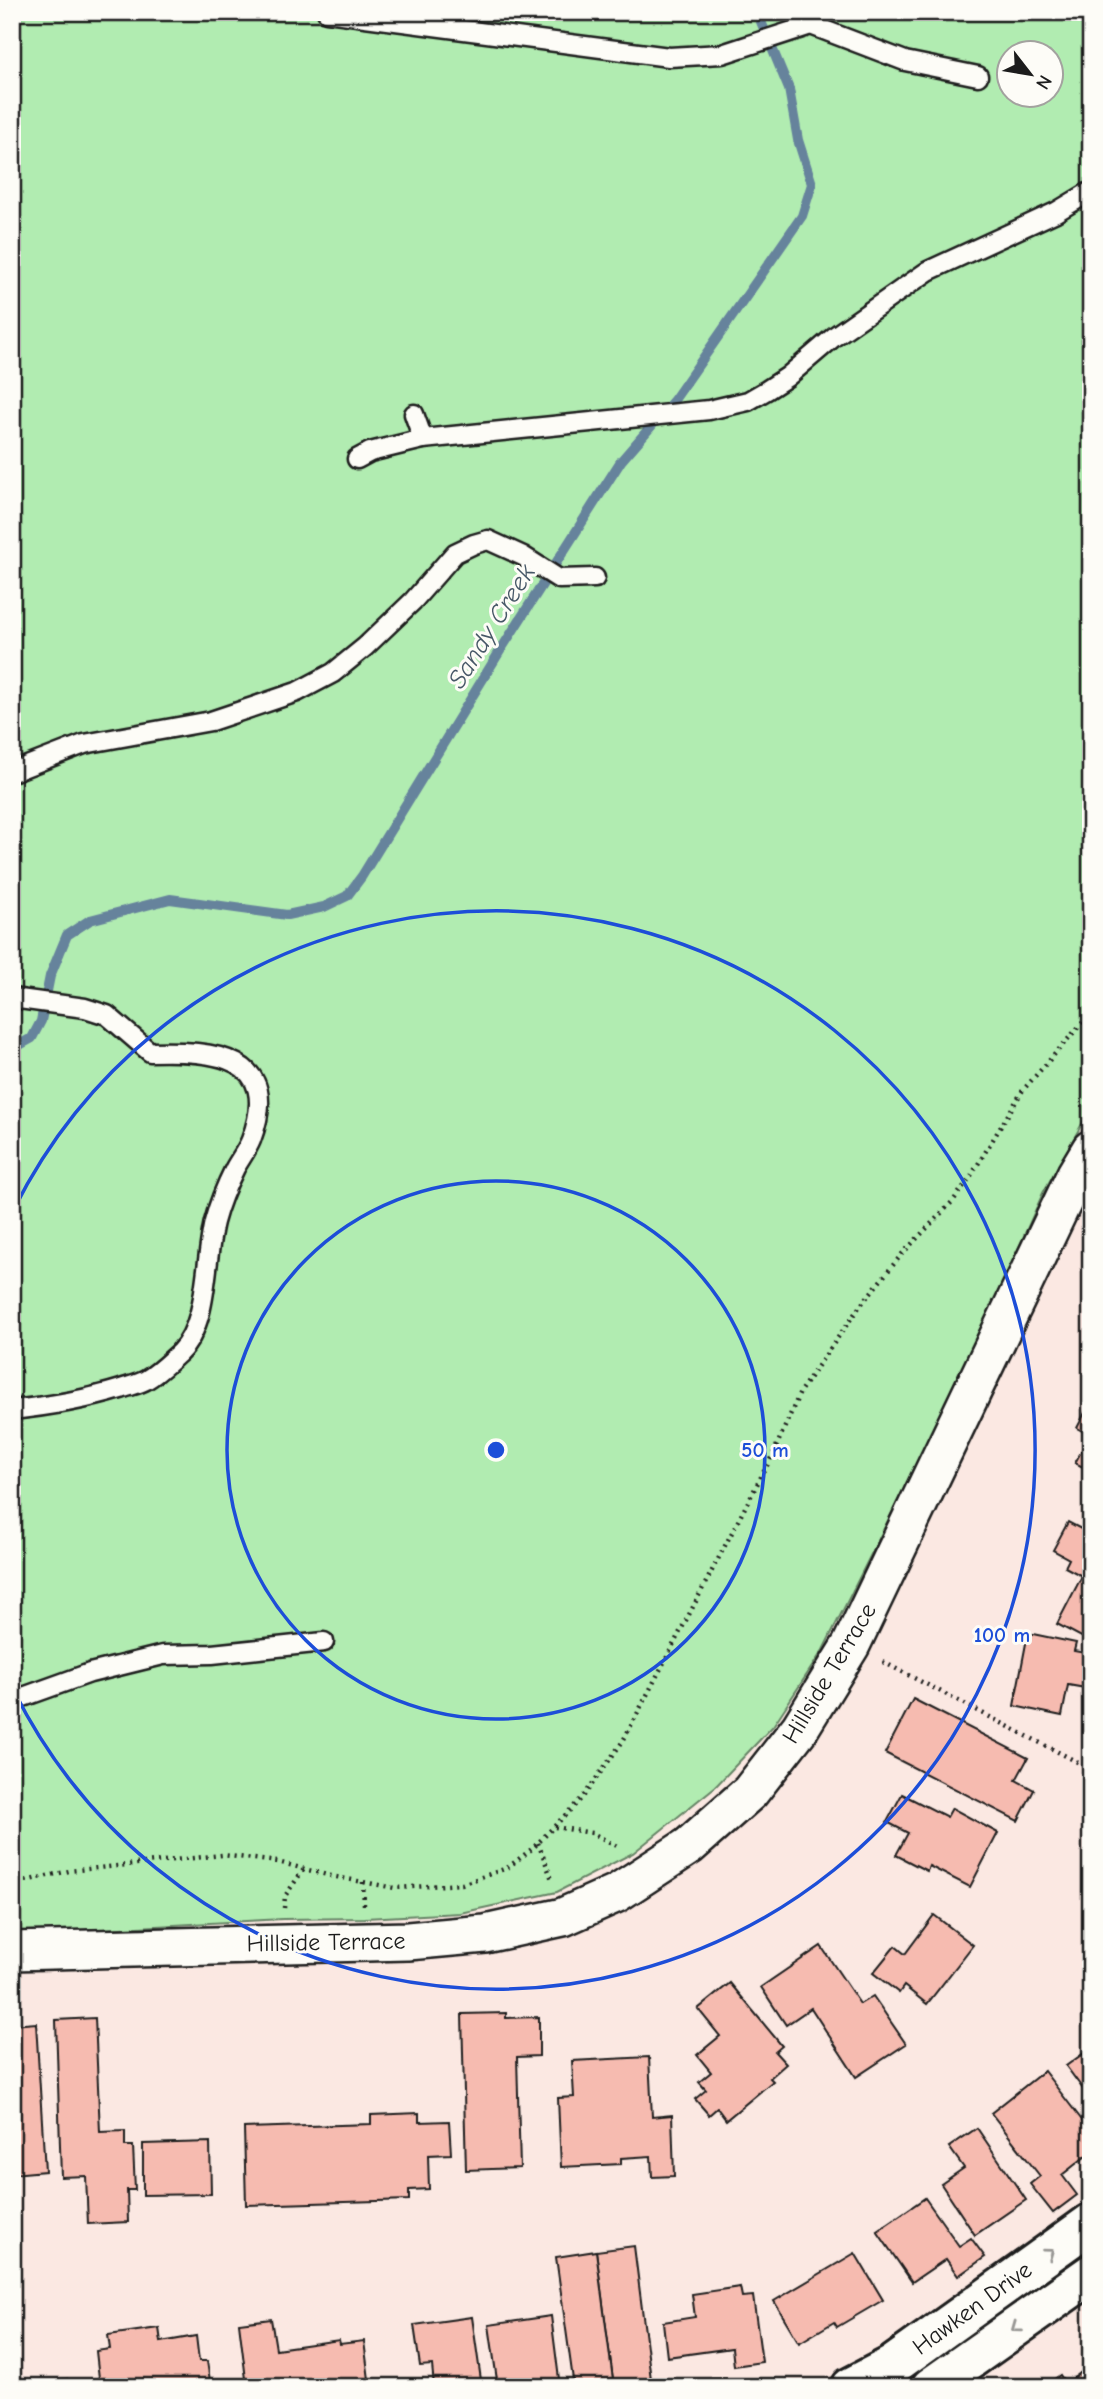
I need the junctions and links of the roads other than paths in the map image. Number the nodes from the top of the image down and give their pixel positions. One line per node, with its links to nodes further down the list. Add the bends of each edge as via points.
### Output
1 (327, 12): 2 (lane, via 669,57 722,54 811,25 905,61)
2 (978, 76)
3 (1091, 191): 5 (lane, via 928,271 748,401 709,410)
4 (414, 414): 5 (lane)
5 (423, 439): 6 (lane)
6 (357, 459)
7 (595, 578): 8 (lane, via 559,579 488,540 474,544 455,553 365,647 333,673 297,692 211,721 84,744)
8 (12, 772)
9 (15, 999): 11 (lane, via 107,1015 150,1052 216,1055 236,1061 251,1074 257,1087 257,1119 223,1193 209,1244 201,1315 194,1335 145,1381 68,1404)
10 (1091, 1149): 14 (street, Hillside Terrace, via 851,1645 800,1728 750,1792 689,1846 617,1893 563,1917 485,1934 408,1941)
11 (12, 1410)
12 (324, 1642): 13 (lane, via 163,1655 90,1673)
13 (12, 1701)
14 (12, 1951)
15 (1091, 2223): 17 (main road, Hawken Drive, one-way to 15, via 893,2365)
16 (1091, 2274): 18 (main road, Hawken Drive, one-way to 18)
17 (851, 2387)
18 (931, 2387)

